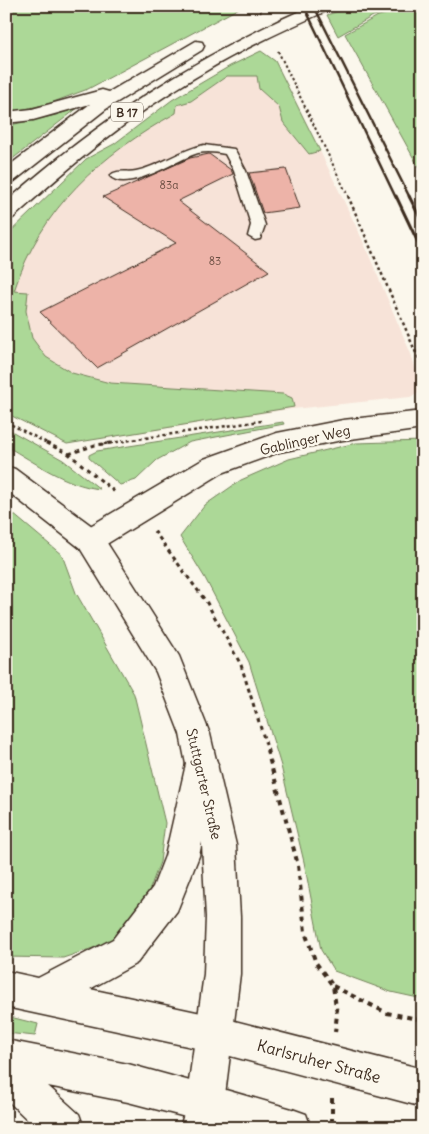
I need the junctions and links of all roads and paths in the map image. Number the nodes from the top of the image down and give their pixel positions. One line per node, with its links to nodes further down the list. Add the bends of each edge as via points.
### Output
1 (324, 6): 8 (main road, B 17, via 217,56 168,84 92,138)
2 (213, 38): 4 (main road, B 17)
3 (281, 58): 10 (path, via 350,202)
4 (123, 89): 5 (main road, via 33,114); 7 (main road, B 17, via 66,129)
5 (6, 118)
6 (116, 176): 9 (lane, via 141,174 200,148 215,147 230,152 240,171 258,225)
7 (6, 178)
8 (6, 213)
9 (255, 236)
10 (423, 369)
11 (269, 420): 14 (path, via 95,445)
12 (423, 420): 16 (main road, Gablinger Weg, via 342,430 277,443 212,466)
13 (6, 422): 14 (path)
14 (69, 454): 16 (path)
15 (6, 476): 17 (main road, Stuttgarter Straße)
16 (139, 512): 17 (main road, Gablinger Weg); 19 (path, via 206,603 241,665 298,865 305,932 316,963)
17 (90, 540): 18 (main road, Stuttgarter Straße, via 169,666 195,734)
18 (202, 764): 21 (main road, via 182,856 165,899 125,952); 23 (main road, Stuttgarter Straße, via 219,845 223,917 222,974)
19 (333, 986): 22 (path, via 387,1013); 25 (path, via 336,1014)
20 (6, 988): 21 (main road, Karlsruher Straße)
21 (43, 995): 23 (main road, Karlsruher Straße)
22 (423, 1020)
23 (215, 1034): 25 (main road, Karlsruher Straße); 28 (main road, Stuttgarter Straße)
24 (6, 1060): 28 (main road, via 128,1083)
25 (333, 1066): 27 (main road, Karlsruher Straße); 31 (path)
26 (6, 1073): 29 (main road)
27 (423, 1088)
28 (202, 1116): 30 (main road)
29 (65, 1128)
30 (292, 1128)
31 (332, 1128)

